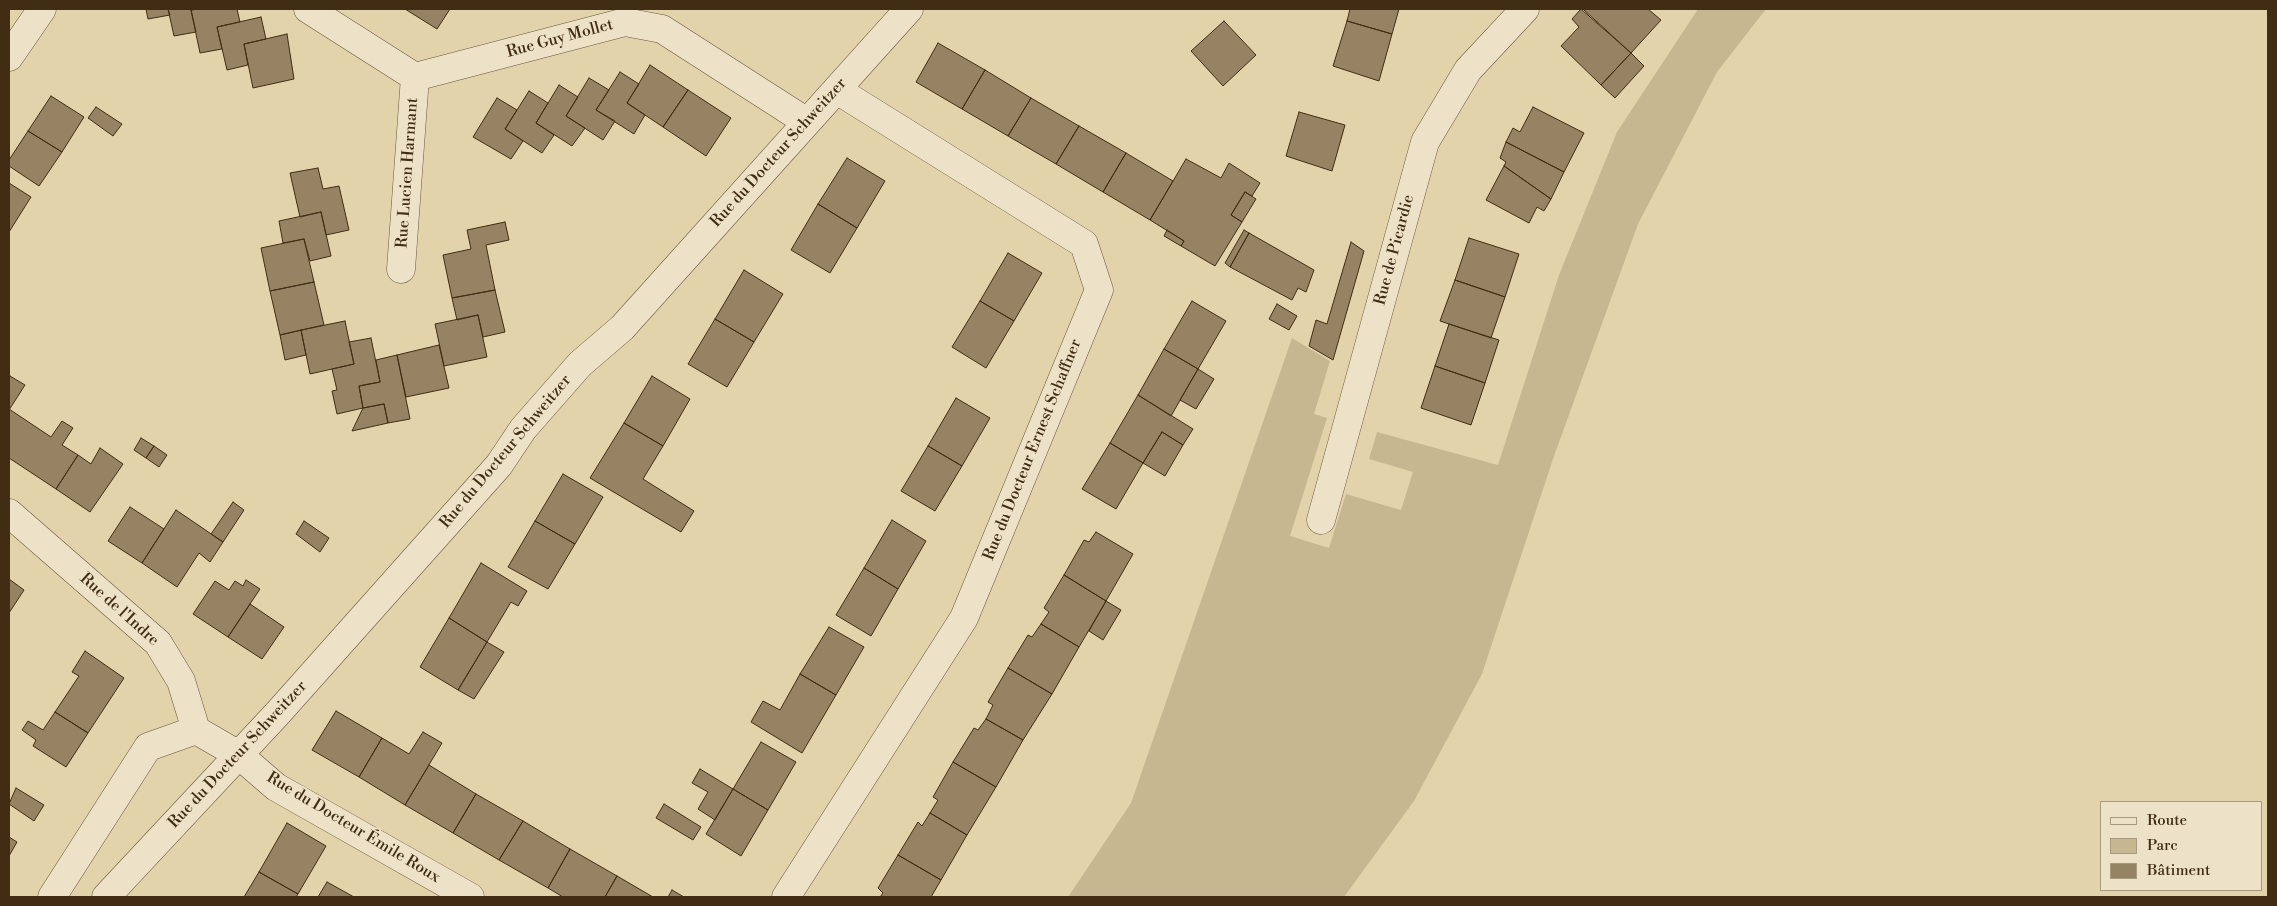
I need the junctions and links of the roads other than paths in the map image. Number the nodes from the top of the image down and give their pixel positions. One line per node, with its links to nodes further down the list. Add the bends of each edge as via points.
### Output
1 (42, 9): 6 (street)
2 (308, 9): 7 (street)
3 (909, 9): 8 (street, Rue du Docteur Schweitzer)
4 (1525, 9): 12 (street, Rue de Picardie, via 1468,70 1425,142)
5 (623, 15): 7 (street, Rue Guy Mollet); 9 (street, Rue Guy Mollet, via 662,29)
6 (9, 57)
7 (415, 77): 10 (street, Rue Lucien Harmant)
8 (837, 90): 9 (street, Rue du Docteur Schweitzer); 18 (street, Rue du Docteur Ernest Schaffner, via 1084,244 1099,290 964,618)
9 (807, 122): 14 (street, Rue du Docteur Schweitzer, via 622,328 580,364 523,429 499,465)
10 (401, 269)
11 (9, 513): 13 (street, Rue de l'Indre, via 158,643 181,681)
12 (1321, 520)
13 (196, 730): 14 (street); 15 (street, via 148,748)
14 (239, 755): 16 (street, Rue du Docteur Schweitzer); 17 (street, Rue du Docteur Émile Roux, via 276,787)
15 (52, 897)
16 (106, 897)
17 (470, 897)
18 (786, 897)

